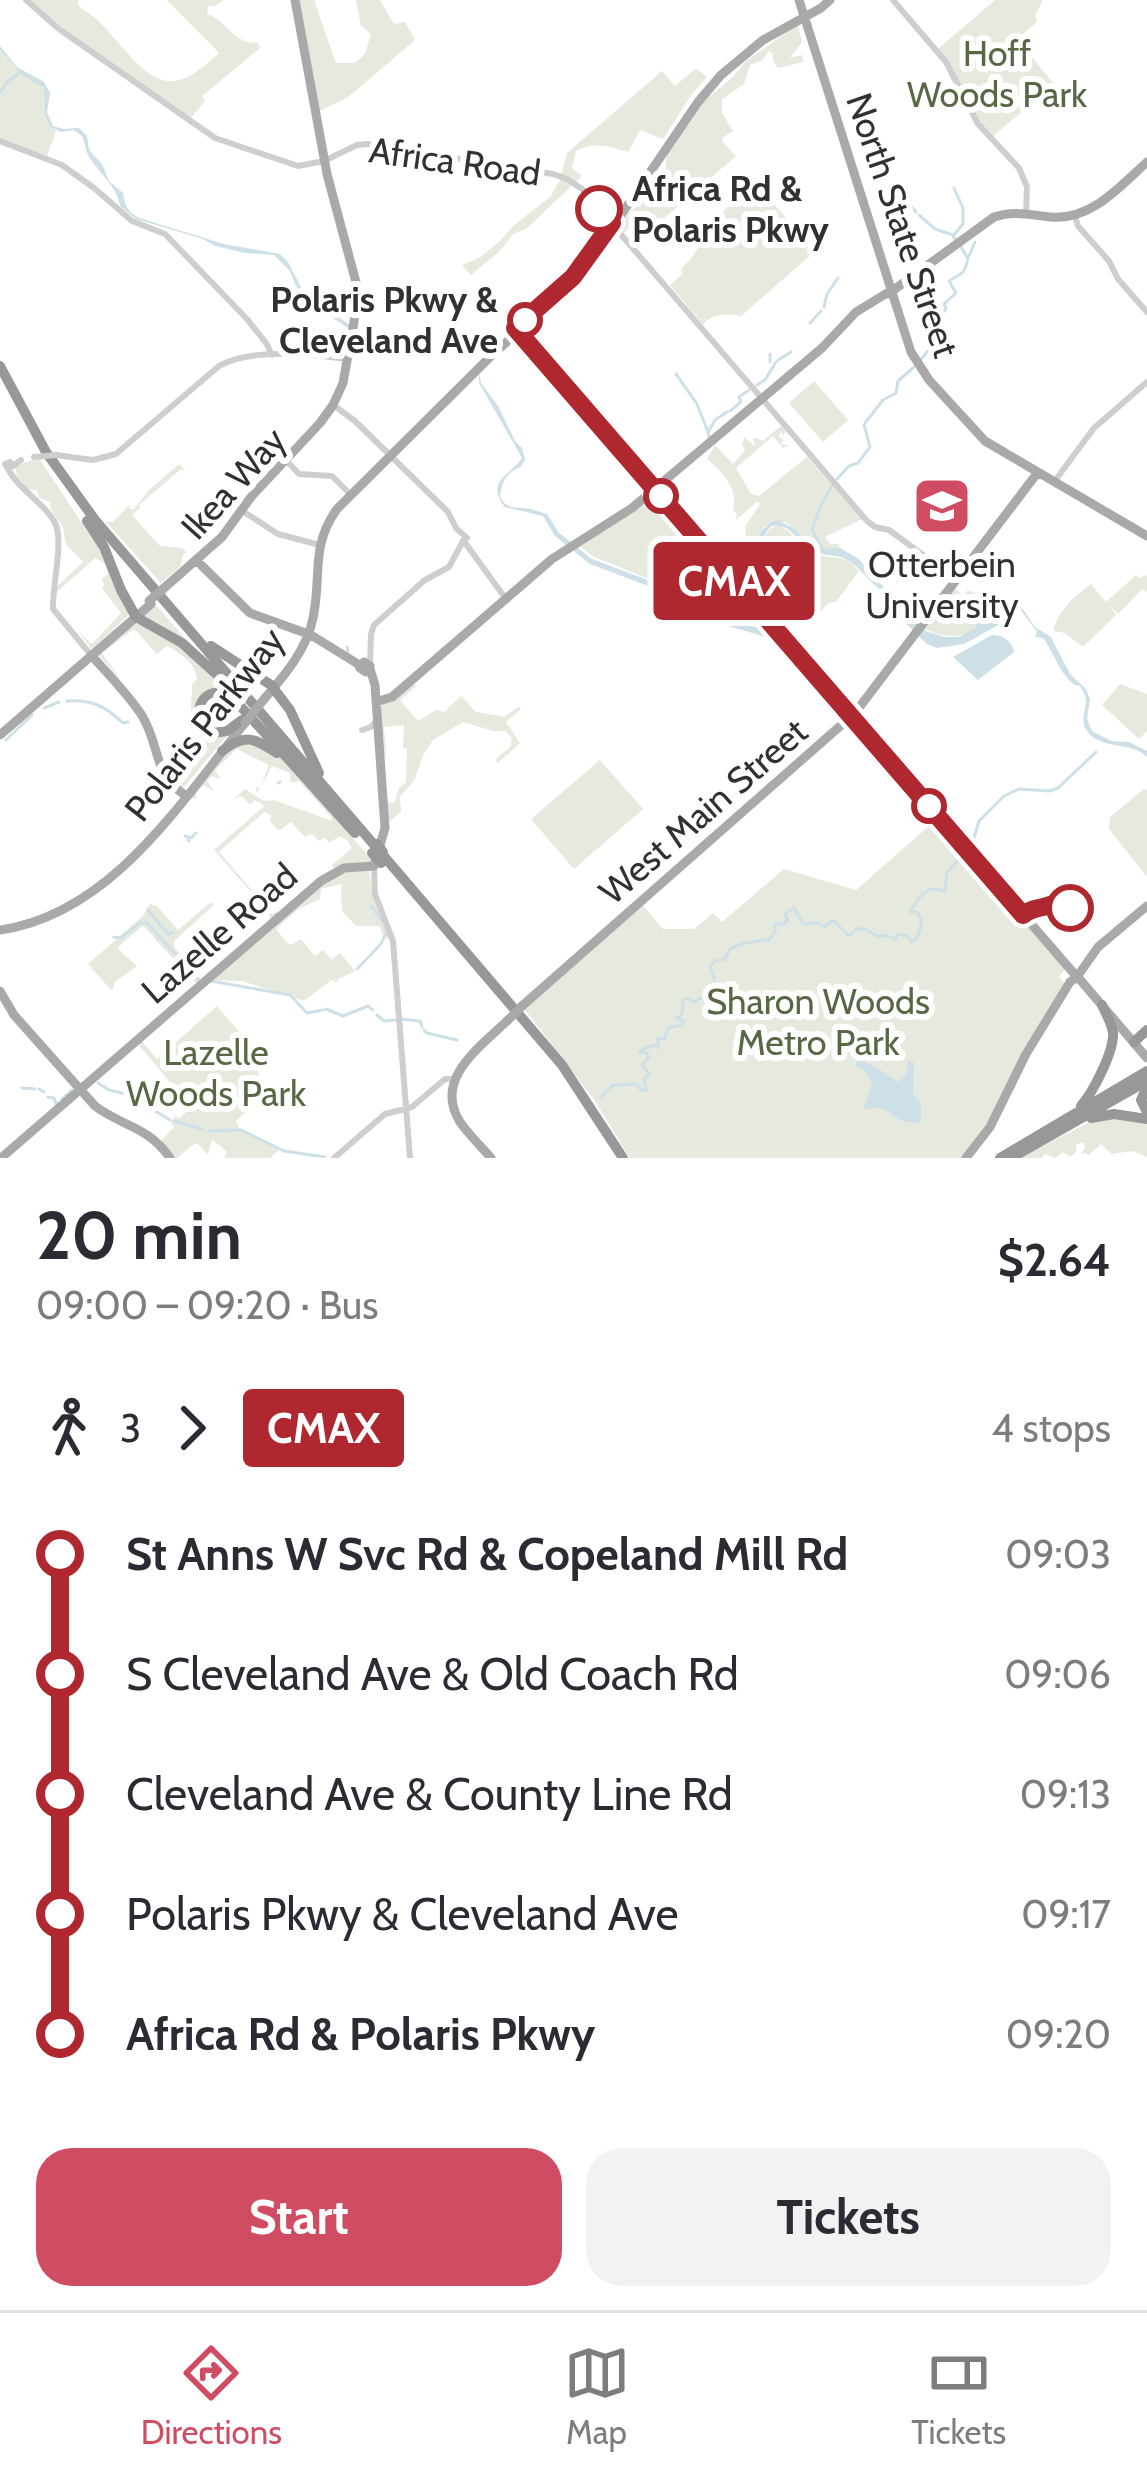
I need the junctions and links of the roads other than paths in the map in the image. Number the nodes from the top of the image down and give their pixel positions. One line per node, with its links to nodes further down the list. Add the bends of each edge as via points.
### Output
1 (26, 0): 8 (street, Africa Road, via 211,136 294,165)
2 (295, 0): 8 (main road)
3 (799, 0): 6 (main road, North State Street)
4 (892, 0): 10 (street, via 949,66 982,130 1018,166)
5 (828, 1): 6 (main road, Polaris Parkway)
6 (804, 15): 12 (main road, Polaris Parkway, via 751,42 712,77); 14 (main road, North State Street)
7 (0, 141): 18 (street, via 62,165 130,220 163,233)
8 (324, 160): 12 (street, Africa Road, via 367,144 556,175 578,186); 19 (main road, via 357,286)
9 (1147, 163): 11 (main road)
10 (1026, 213): 11 (main road); 14 (main road, via 988,220)
11 (1075, 216): 16 (street)
12 (613, 225): 13 (main road, Polaris Parkway); 15 (main road, Polaris Parkway); 23 (street, Africa Road)
13 (573, 277): 15 (main road); 17 (main road, Polaris Parkway)
14 (892, 290): 23 (main road); 28 (main road, North State Street, via 928,380 981,438)
15 (555, 300): 17 (main road, Polaris Parkway)
16 (1147, 312)
17 (517, 330): 25 (main road, Polaris Parkway); 31 (main road)
18 (272, 356): 19 (street); 27 (street, bridge, via 220,365 111,456 56,455)
19 (349, 359): 24 (main road)
20 (0, 366): 29 (highway)
21 (1147, 382): 30 (street, via 1094,428)
22 (0, 383): 34 (highway)
23 (763, 399): 31 (main road); 39 (street, Africa Road, via 869,523)
24 (335, 406): 25 (street); 26 (main road, Ikea Way)
25 (388, 455): 32 (main road, Polaris Parkway); 36 (street, via 445,508); 43 (main road, Polaris Parkway, via 324,530)
26 (286, 461): 32 (street, via 299,474 332,476); 33 (main road, Ikea Way)
27 (7, 467): 45 (street, via 54,521 54,604)
28 (1038, 472): 30 (main road, North State Street); 39 (main road, West Main Street)
29 (64, 478): 40 (highway); 59 (highway)
30 (1054, 482): 35 (main road, North State Street)
31 (655, 489): 41 (main road); 50 (main road)
32 (348, 492): 37 (main road, Polaris Parkway)
33 (243, 511): 37 (street, via 275,533); 38 (main road, Ikea Way)
34 (88, 521): 42 (highway); 47 (highway)
35 (1147, 536)
36 (466, 541): 41 (street); 46 (street, via 448,570 376,623)
37 (316, 544): 43 (main road, Polaris Parkway)
38 (197, 562): 40 (main road, Ikea Way); 43 (main road, via 250,613)
39 (957, 580): 50 (main road, West Main Street)
40 (164, 590): 42 (main road, Ikea Way, bridge); 44 (highway)
41 (506, 599): 49 (main road)
42 (135, 615): 45 (main road, Ikea Way); 47 (highway)
43 (309, 634): 46 (main road); 48 (main road, Polaris Parkway)
44 (203, 639): 48 (highway); 56 (highway)
45 (95, 651): 53 (main road, Ikea Way); 57 (main road, via 143,711 165,772)
46 (363, 665): 49 (main road)
47 (224, 681): 58 (highway)
48 (268, 692): 51 (main road, Polaris Parkway, bridge); 56 (highway, via 290,710)
49 (376, 708): 52 (street, via 373,725); 59 (main road)
50 (852, 717): 62 (main road); 68 (main road, West Main Street, bridge, via 522,1006)
51 (244, 722): 54 (main road, Polaris Parkway); 55 (highway, via 213,733 198,707 211,693 230,695); 57 (main road, Polaris Parkway)
52 (362, 730)
53 (0, 735)
54 (222, 751): 55 (highway, via 250,739); 57 (main road, Polaris Parkway)
55 (302, 774): 58 (highway)
56 (324, 781): 59 (highway)
57 (184, 794): 61 (main road, Polaris Parkway, via 136,853 78,901 39,921)
58 (355, 833): 59 (highway)
59 (380, 856): 70 (main road, Lazelle Road, via 321,881); 71 (street, via 375,896 393,941); 79 (highway, via 556,1067)
60 (1147, 907): 62 (main road, via 1098,947)
61 (0, 928)
62 (1076, 979): 64 (main road); 80 (main road)
63 (0, 991): 70 (main road)
64 (1102, 1006): 66 (main road); 73 (highway, via 1113,1032 1110,1051 1086,1100)
65 (1147, 1032): 66 (highway)
66 (1134, 1043): 67 (main road)
67 (1147, 1058)
68 (454, 1078): 71 (street); 78 (main road, via 458,1118)
69 (1147, 1079): 72 (highway); 73 (highway); 81 (highway); 82 (highway)
70 (80, 1090): 74 (main road, Lazelle Road); 75 (main road, via 99,1110 148,1133)
71 (406, 1109): 76 (street, via 382,1116); 77 (street)
72 (1147, 1115): 82 (highway, via 1100,1115)
73 (1048, 1128): 81 (highway)
74 (1, 1158)
75 (170, 1158)
76 (334, 1158)
77 (410, 1158)
78 (491, 1158)
79 (619, 1158)
80 (966, 1158)
81 (1000, 1158)
82 (1011, 1158)

